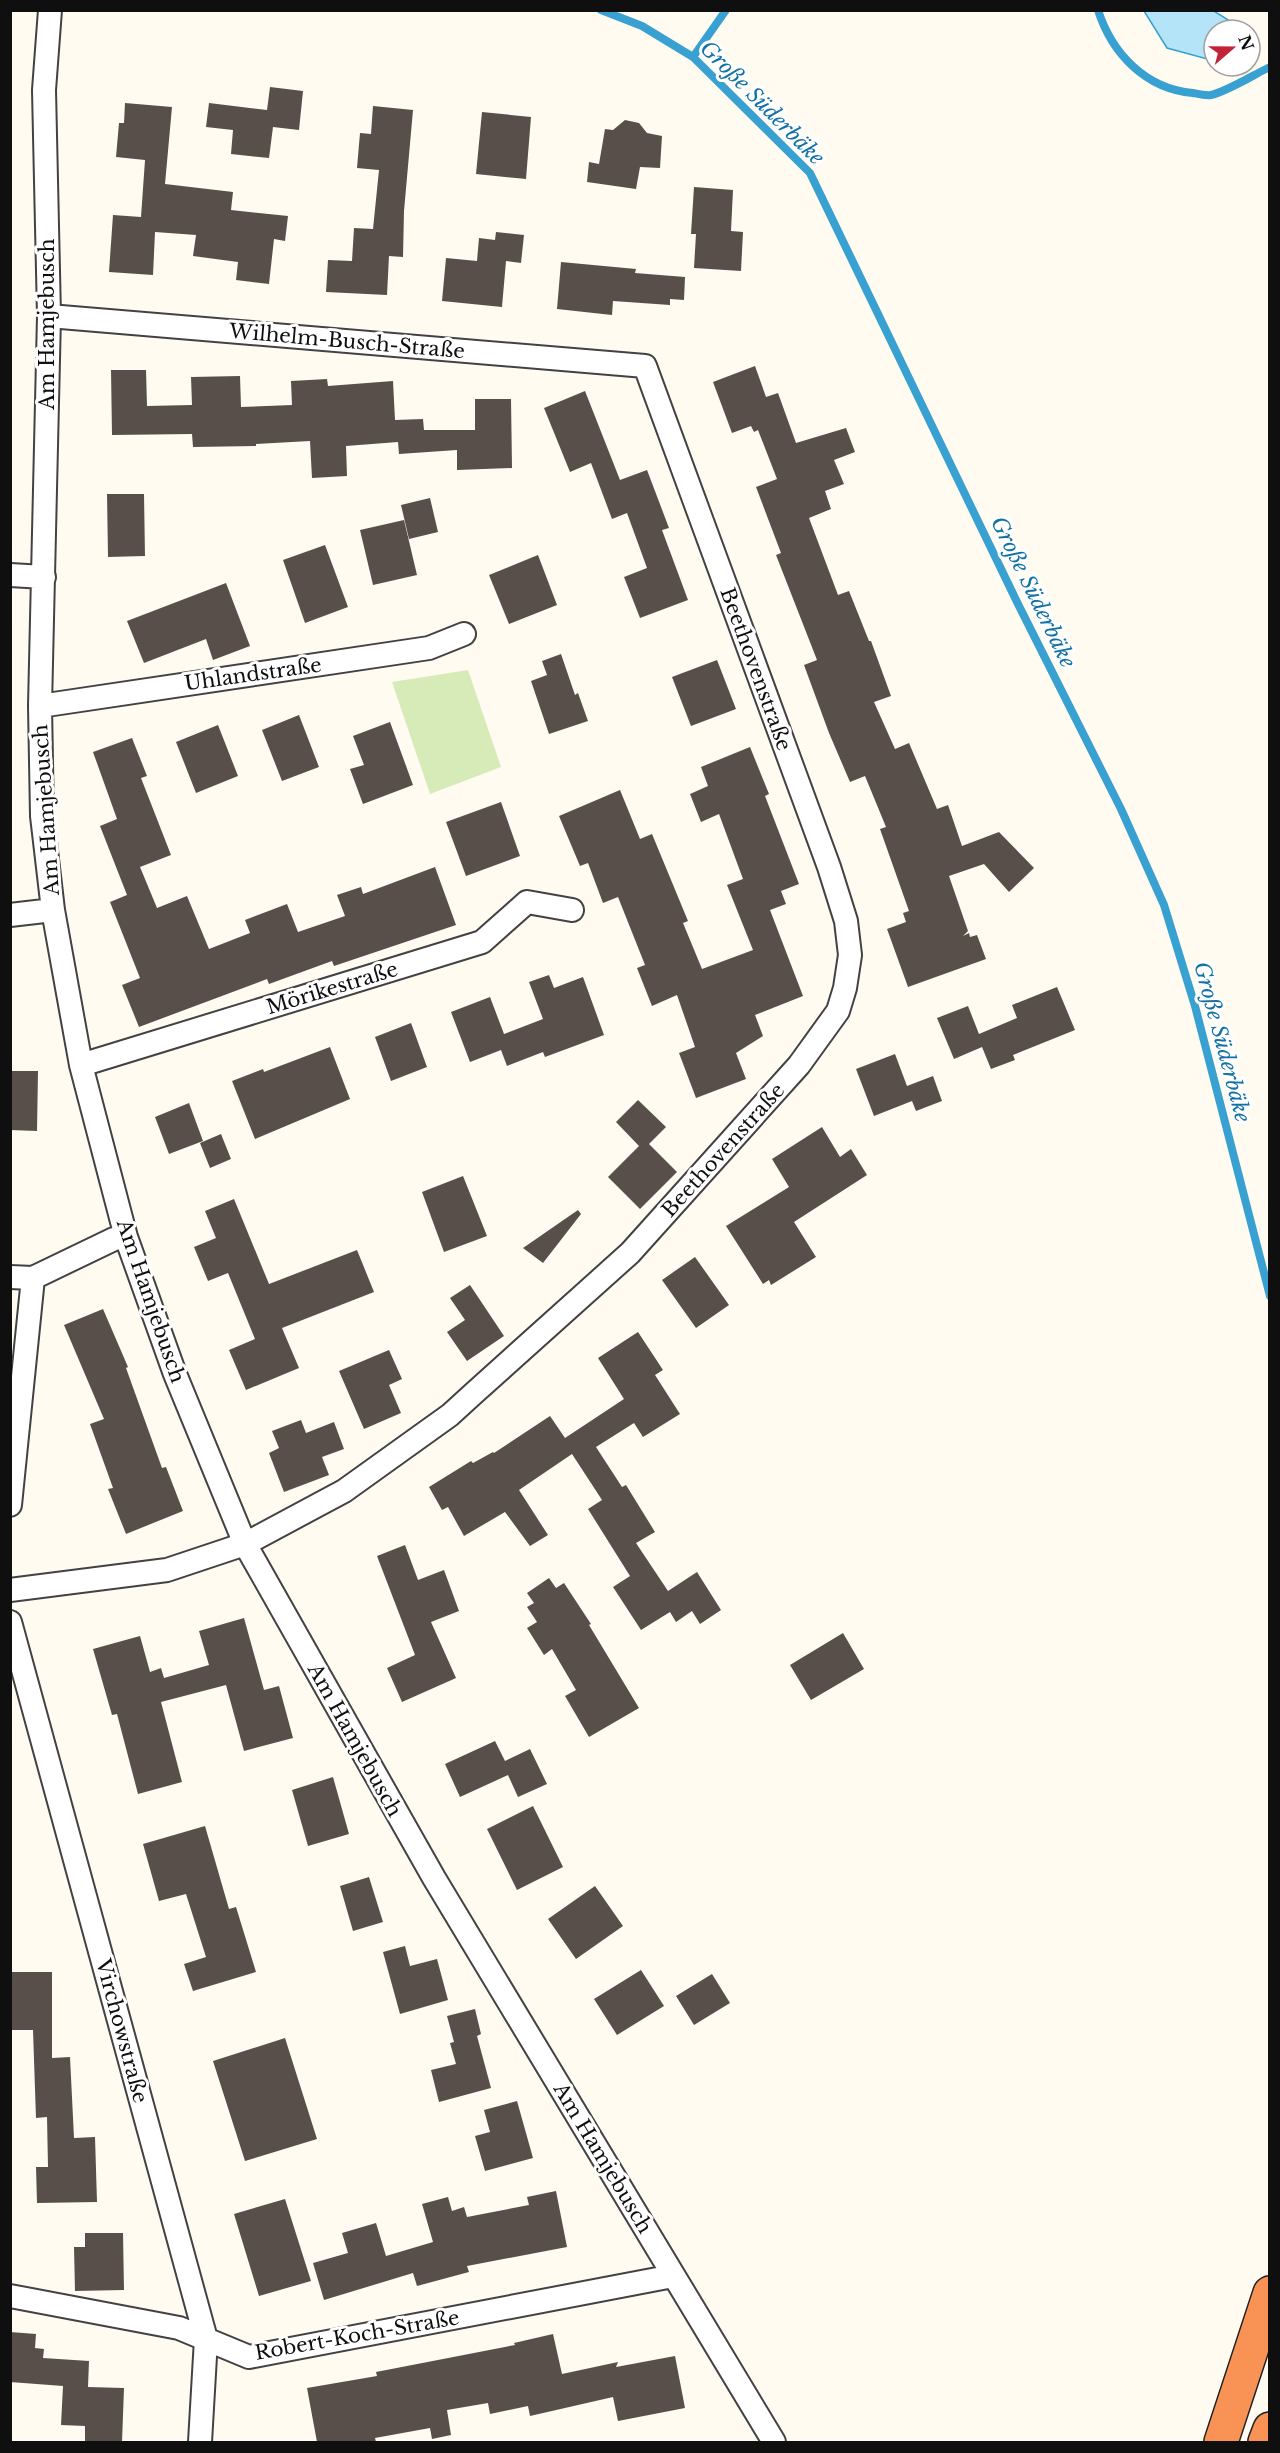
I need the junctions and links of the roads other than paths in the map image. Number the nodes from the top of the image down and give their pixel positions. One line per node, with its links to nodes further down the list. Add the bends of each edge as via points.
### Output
1 (50, 11): 2 (street, Am Hamjebusch, via 44,90)
2 (50, 316): 3 (street, Wilhelm-Busch-Straße); 5 (street, Am Hamjebusch)
3 (645, 366): 16 (street, Beethovenstraße, via 846,921 850,955 838,1011 799,1065 630,1253 450,1414 344,1491)
4 (10, 575): 5 (street)
5 (44, 577): 7 (street, Am Hamjebusch)
6 (464, 634): 7 (street, Uhlandstraße, via 429,648)
7 (40, 706): 8 (street, Am Hamjebusch, via 42,816)
8 (53, 910): 10 (street); 11 (street, Am Hamjebusch)
9 (572, 910): 11 (street, Mörikestraße, via 527,902 482,942)
10 (10, 915)
11 (81, 1065): 12 (street, Am Hamjebusch)
12 (126, 1237): 14 (street, via 114,1239); 16 (street, Am Hamjebusch, via 175,1374)
13 (10, 1277): 14 (street)
14 (33, 1278): 15 (street)
15 (10, 1505)
16 (245, 1544): 17 (street, Beethovenstraße, via 166,1570); 19 (street, Am Hamjebusch, via 434,1878)
17 (10, 1590)
18 (10, 1622): 22 (street, Virchowstraße)
19 (673, 2276): 22 (street, Robert-Koch-Straße, via 249,2356); 25 (street, Am Hamjebusch)
20 (1269, 2293): 26 (highway)
21 (10, 2296): 22 (street, Robert-Koch-Straße, via 178,2328)
22 (206, 2339): 24 (street, Virchowstraße)
23 (1269, 2429): 27 (highway)
24 (200, 2442)
25 (774, 2442)
26 (1221, 2442)
27 (1265, 2442)

